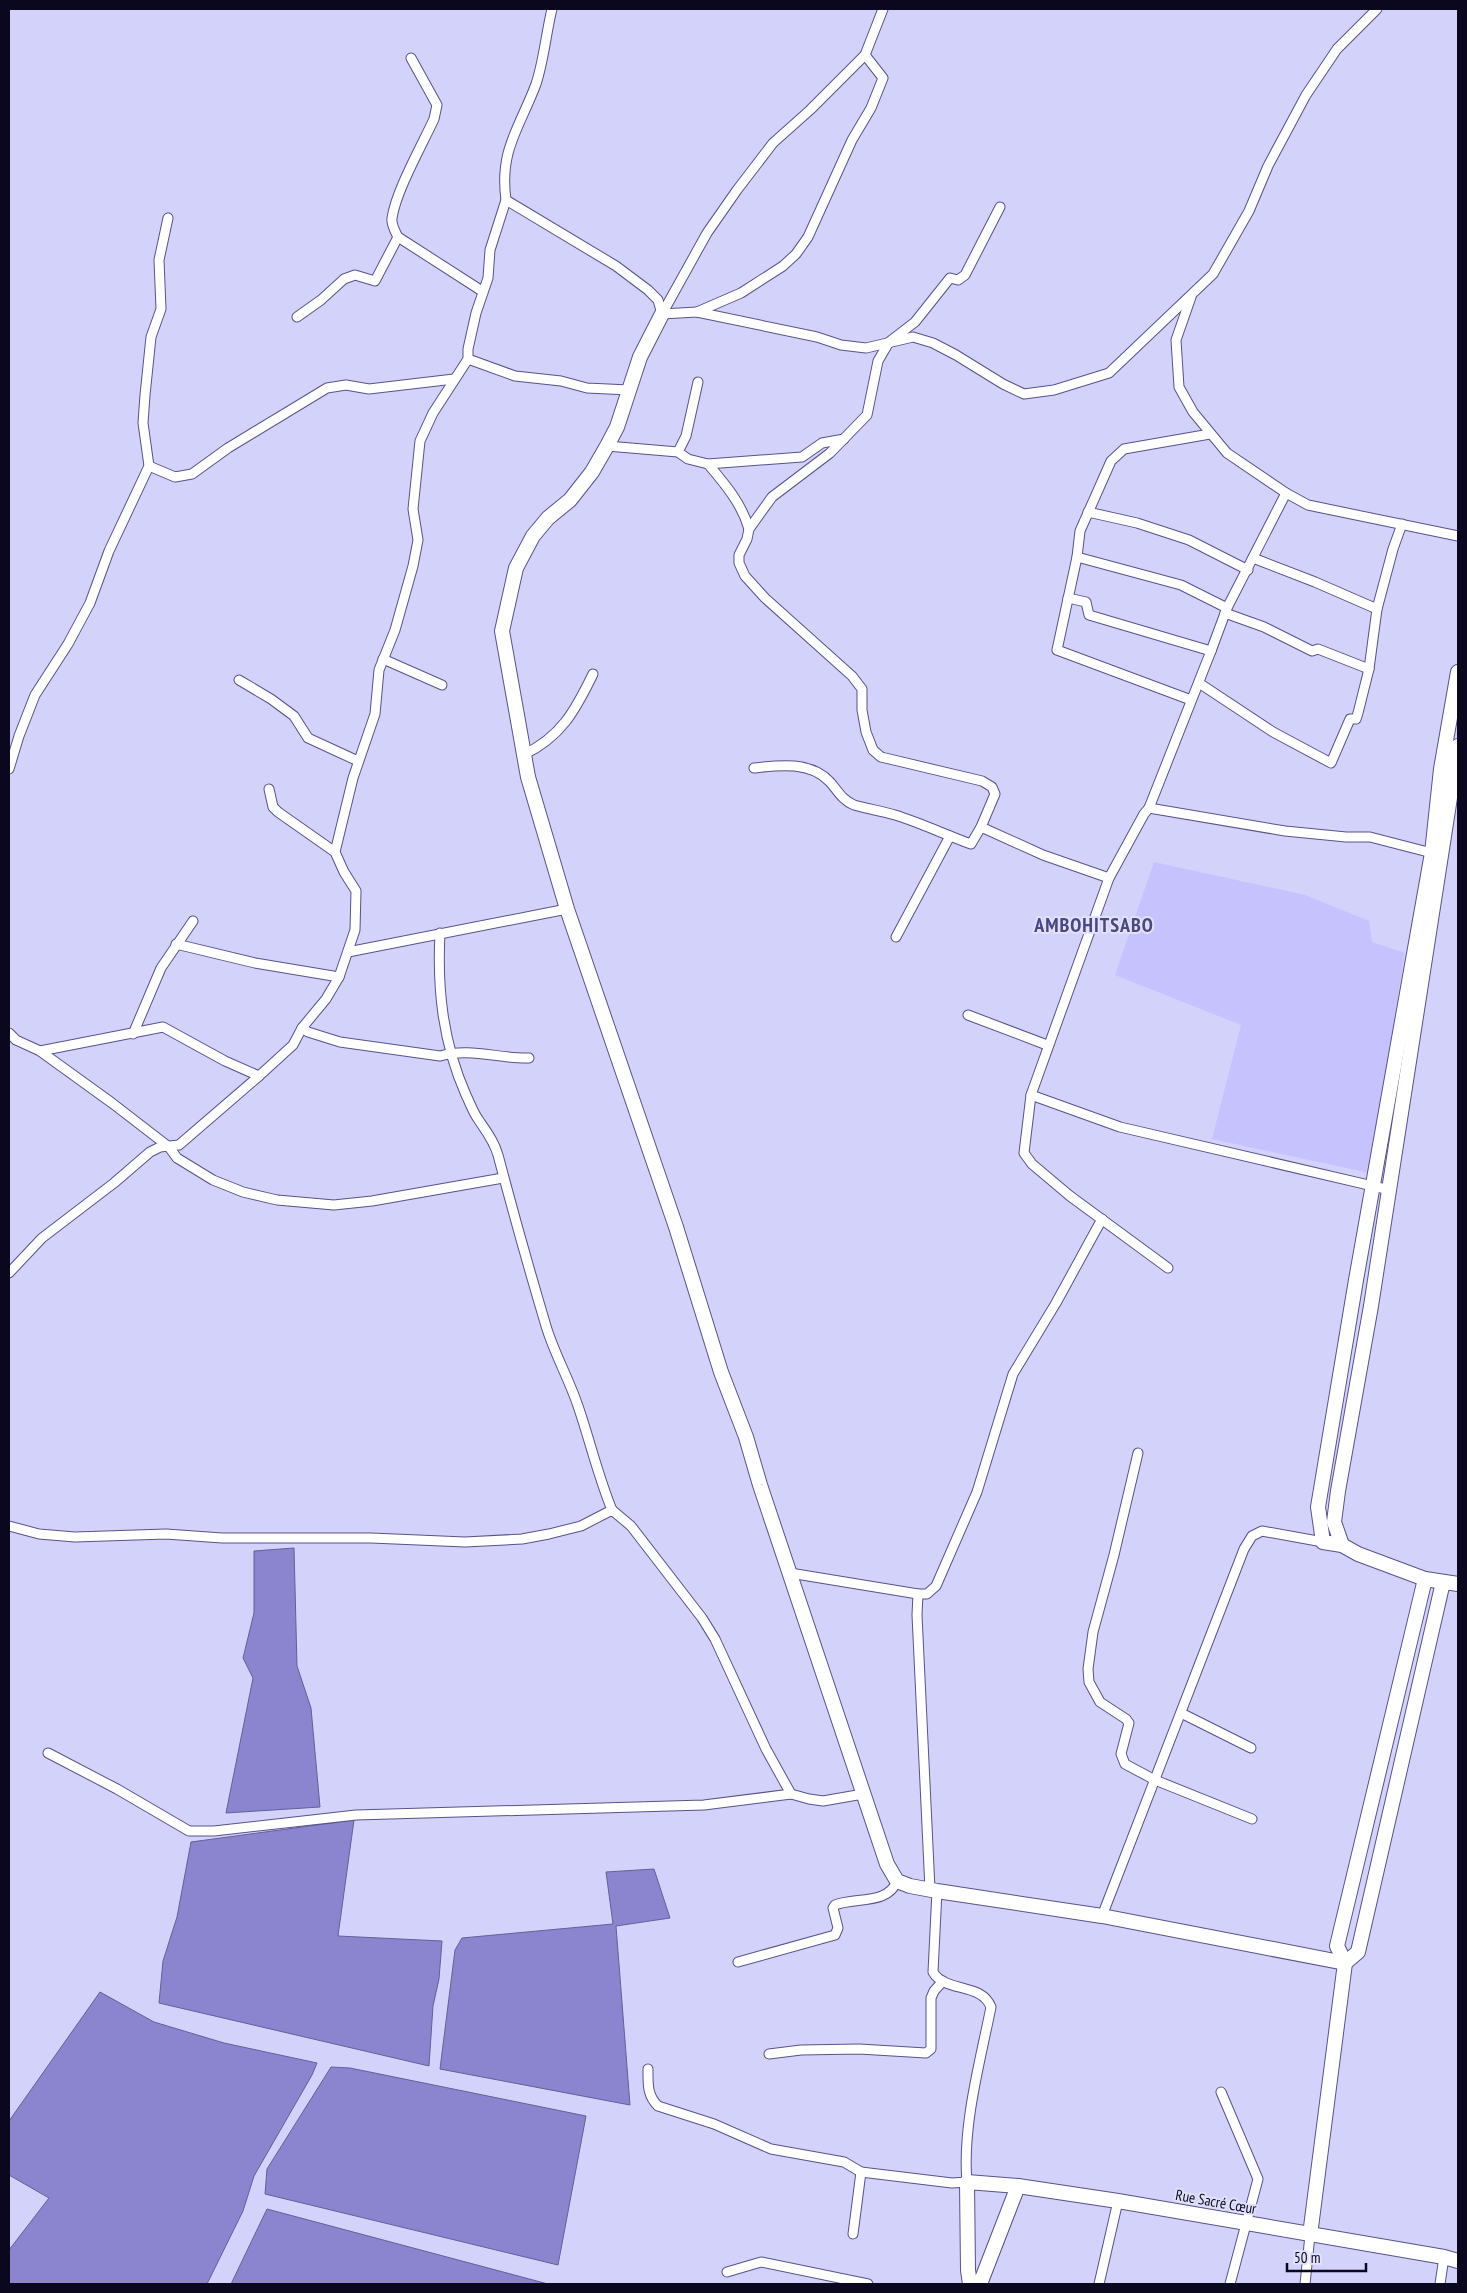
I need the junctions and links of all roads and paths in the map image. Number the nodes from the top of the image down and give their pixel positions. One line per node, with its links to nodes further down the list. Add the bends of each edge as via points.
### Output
1 (552, 9): 6 (street, via 536,83 506,158 503,179)
2 (884, 9): 4 (street)
3 (1377, 9): 11 (street, via 1337,49 1306,95 1240,227 1213,274)
4 (865, 55): 12 (street, via 883,78 806,240 783,266 741,293); 13 (street, via 773,142 707,233)
5 (410, 58): 9 (street, via 437,105 434,119 396,203 392,220)
6 (506, 200): 10 (street, via 490,250 488,278); 13 (street, via 624,272 658,300)
7 (1000, 207): 15 (street, via 966,275 958,280 950,278 915,322)
8 (168, 218): 25 (street, via 159,260 161,309 151,337 145,395 143,423)
9 (398, 237): 10 (street); 14 (street, via 375,281 355,274 344,279)
10 (482, 291): 16 (street)
11 (1192, 294): 15 (street, via 1110,373 1054,390 1024,394 933,343 913,337); 20 (street, via 1176,340 1179,387)
12 (697, 312): 13 (street); 15 (street, via 841,345 866,348)
13 (662, 314): 19 (street, via 640,357)
14 (297, 317)
15 (888, 342): 21 (street, via 878,361 867,415)
16 (468, 359): 17 (street); 19 (street, via 515,376 561,381 587,388)
17 (454, 379): 25 (street, via 369,389 327,388 228,448 192,474 174,477); 38 (street, via 420,441 413,509 418,540 400,611)
18 (698, 382): 23 (street, via 686,436)
19 (629, 390): 22 (street)
20 (1210, 434): 26 (street, via 1227,453); 27 (street, via 1124,449 1111,461)
21 (845, 439): 24 (street, via 822,443 802,457); 29 (street, via 772,497)
22 (608, 446): 23 (street); 47 (street, via 570,500 533,536 516,568 502,631)
23 (678, 452): 24 (street, via 688,459)
24 (708, 464): 29 (street, via 726,485 746,517)
25 (149, 466): 50 (street, via 108,551 90,603 35,695)
26 (1286, 493): 28 (street, via 1308,505); 32 (street)
27 (1088, 512): 31 (street, via 1080,531); 33 (street, via 1138,523 1189,540)
28 (1402, 524): 30 (street); 35 (street)
29 (750, 530): 53 (street, via 739,555 745,576 862,689 862,710 873,750 881,757 982,781 992,787 994,794)
30 (1458, 536)
31 (1077, 557): 34 (street); 36 (street, via 1181,585)
32 (1254, 558): 33 (street); 35 (street)
33 (1248, 570): 36 (street)
34 (1068, 598): 37 (street, via 1086,602 1089,615); 45 (street, via 1057,650)
35 (1377, 609): 39 (street)
36 (1226, 611): 37 (street); 39 (street, via 1312,651 1318,649)
37 (1211, 651): 43 (street)
38 (383, 659): 44 (street); 48 (street, via 375,714)
39 (1369, 669): 43 (street, via 1356,719 1350,719 1331,763 1273,732)
40 (593, 674): 47 (street, via 579,703 555,735)
41 (1458, 678): 56 (street, via 1441,769)
42 (239, 680): 48 (street, via 294,716 308,738)
43 (1199, 683): 45 (street)
44 (442, 685)
45 (1191, 700): 52 (street)
46 (1458, 746): 56 (street)
47 (523, 755): 58 (street)
48 (358, 760): 55 (street)
49 (754, 768): 54 (street, via 775,765 814,770 828,780 843,799 854,805 896,815)
50 (9, 769)
51 (269, 789): 55 (street, via 273,807 278,812)
52 (1149, 808): 56 (street, via 1285,830 1370,838); 57 (street)
53 (981, 827): 54 (street, via 970,844); 57 (street, via 1043,855)
54 (950, 836): 61 (street)
55 (335, 852): 63 (street, via 356,891 355,930)
56 (1434, 861): 64 (street)
57 (1109, 878): 70 (street)
58 (567, 909): 60 (street); 90 (street)
59 (193, 921): 62 (street)
60 (440, 933): 63 (street); 72 (street, via 439,995)
61 (896, 938)
62 (176, 944): 65 (street, via 255,963); 69 (street, via 161,968)
63 (348, 952): 65 (street)
64 (1416, 975): 78 (street); 79 (street)
65 (339, 977): 67 (street)
66 (968, 1015): 70 (street)
67 (302, 1028): 72 (street, via 340,1042 440,1056); 74 (street, via 293,1045)
68 (9, 1033): 71 (street)
69 (133, 1034): 71 (street); 74 (street, via 163,1028)
70 (1047, 1045): 75 (street)
71 (40, 1052): 76 (street)
72 (451, 1052): 73 (street); 77 (street, via 461,1084 489,1133)
73 (529, 1058)
74 (259, 1076): 76 (street, via 180,1145)
75 (1031, 1095): 78 (street, via 1120,1126); 80 (street, via 1024,1153 1032,1164)
76 (169, 1147): 77 (street, via 177,1158 228,1187 261,1197 303,1203 334,1205 372,1201); 82 (street, via 150,1152 42,1238)
77 (502, 1178): 86 (street, via 546,1327 578,1405)
78 (1374, 1187): 79 (street); 83 (street)
79 (1390, 1190): 84 (street)
80 (1102, 1219): 81 (street); 94 (street, via 1013,1374 977,1492 936,1586 927,1594)
81 (1168, 1268)
82 (9, 1273)
83 (1353, 1303): 84 (street); 88 (street, via 1318,1507)
84 (1371, 1306): 89 (street, via 1334,1522)
85 (1138, 1453): 98 (street, via 1093,1632 1089,1676 1093,1693 1100,1702 1129,1723 1124,1764)
86 (612, 1510): 87 (street, via 581,1526 549,1534 465,1542 222,1538 166,1534 75,1538); 99 (street, via 631,1526 702,1618)
87 (9, 1526)
88 (1323, 1542): 89 (street); 95 (street, via 1262,1530 1252,1536 1244,1549)
89 (1342, 1545): 91 (street)
90 (790, 1573): 94 (street); 100 (street)
91 (1424, 1579): 92 (street); 106 (street, via 1337,1946)
92 (1443, 1582): 93 (street); 106 (street, via 1358,1952)
93 (1458, 1584)
94 (918, 1594): 103 (street)
95 (1180, 1713): 96 (street); 98 (street)
96 (1252, 1748)
97 (48, 1753): 99 (street, via 189,1831 356,1815 704,1805)
98 (1155, 1780): 101 (street); 104 (street)
99 (791, 1794): 100 (street, via 823,1801)
100 (863, 1794): 102 (street, via 887,1864)
101 (1252, 1819)
102 (897, 1882): 103 (street); 105 (street, via 882,1896 835,1905 838,1928 835,1936)
103 (933, 1890): 104 (street); 107 (street, via 933,1972)
104 (1102, 1916): 106 (street)
105 (738, 1962)
106 (1345, 1963): 117 (street)
107 (943, 1982): 108 (street, via 931,1998 931,2049 926,2053 859,2049); 112 (street, via 983,1995 990,2007 967,2134 964,2158)
108 (769, 2054)
109 (648, 2069): 111 (street, via 648,2089 658,2106 714,2124 771,2149 844,2162)
110 (1222, 2092): 115 (street, via 1258,2179)
111 (861, 2172): 112 (street); 116 (street)
112 (967, 2182): 113 (street, Rue Sacré Cœur); 122 (street)
113 (1018, 2186): 114 (street, Rue Sacré Cœur); 123 (street)
114 (1118, 2201): 115 (street, Rue Sacré Cœur); 124 (street)
115 (1247, 2224): 117 (street, Rue Sacré Cœur); 125 (street)
116 (853, 2234)
117 (1310, 2235): 118 (street, Rue Sacré Cœur); 126 (street)
118 (1444, 2257): 119 (street, Rue Sacré Cœur); 127 (street)
119 (1458, 2261)
120 (727, 2272): 121 (street, via 761,2262)
121 (868, 2284)
122 (970, 2284)
123 (980, 2284)
124 (1099, 2284)
125 (1230, 2284)
126 (1305, 2284)
127 (1440, 2284)

